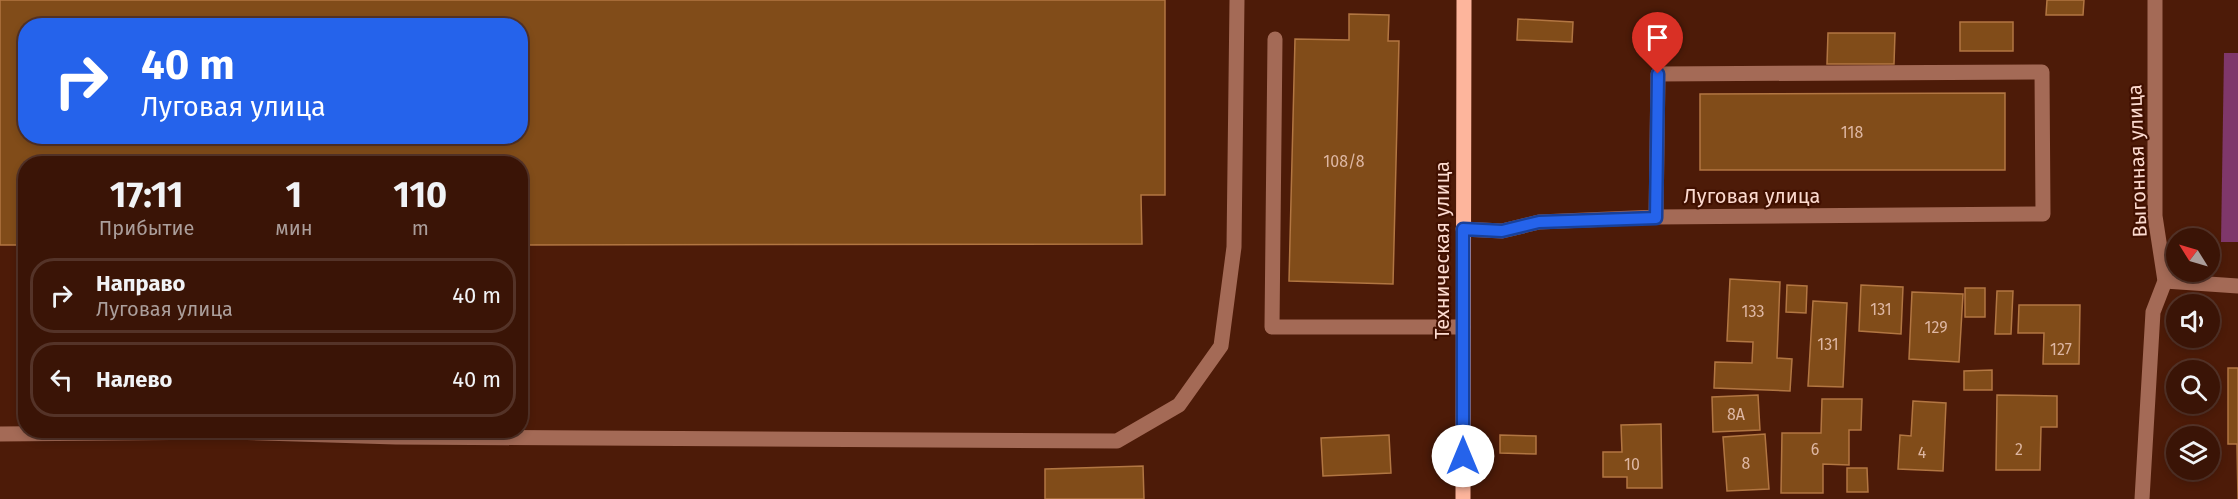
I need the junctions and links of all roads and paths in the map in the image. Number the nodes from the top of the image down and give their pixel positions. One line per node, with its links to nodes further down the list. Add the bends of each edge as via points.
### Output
1 (1237, 0): 12 (street, via 1234,247 1221,346 1179,405 1117,441)
2 (1464, 0): 6 (main road, Техническая улица)
3 (2155, 0): 7 (street, Выгонная улица, via 2155,216)
4 (1275, 39): 9 (street, via 1272,327)
5 (1656, 218): 5 (street, Луговая улица, via 2043,214 2043,72 1658,74); 6 (street, Луговая улица, via 1539,222 1502,231)
6 (1463, 229): 9 (main road, Техническая улица)
7 (2165, 281): 8 (street); 14 (street, Выгонная улица, via 2153,312)
8 (2238, 286)
9 (1463, 327): 13 (main road, Техническая улица)
10 (0, 434): 11 (street)
11 (18, 434)
12 (407, 438)
13 (1463, 499)
14 (2142, 499)

